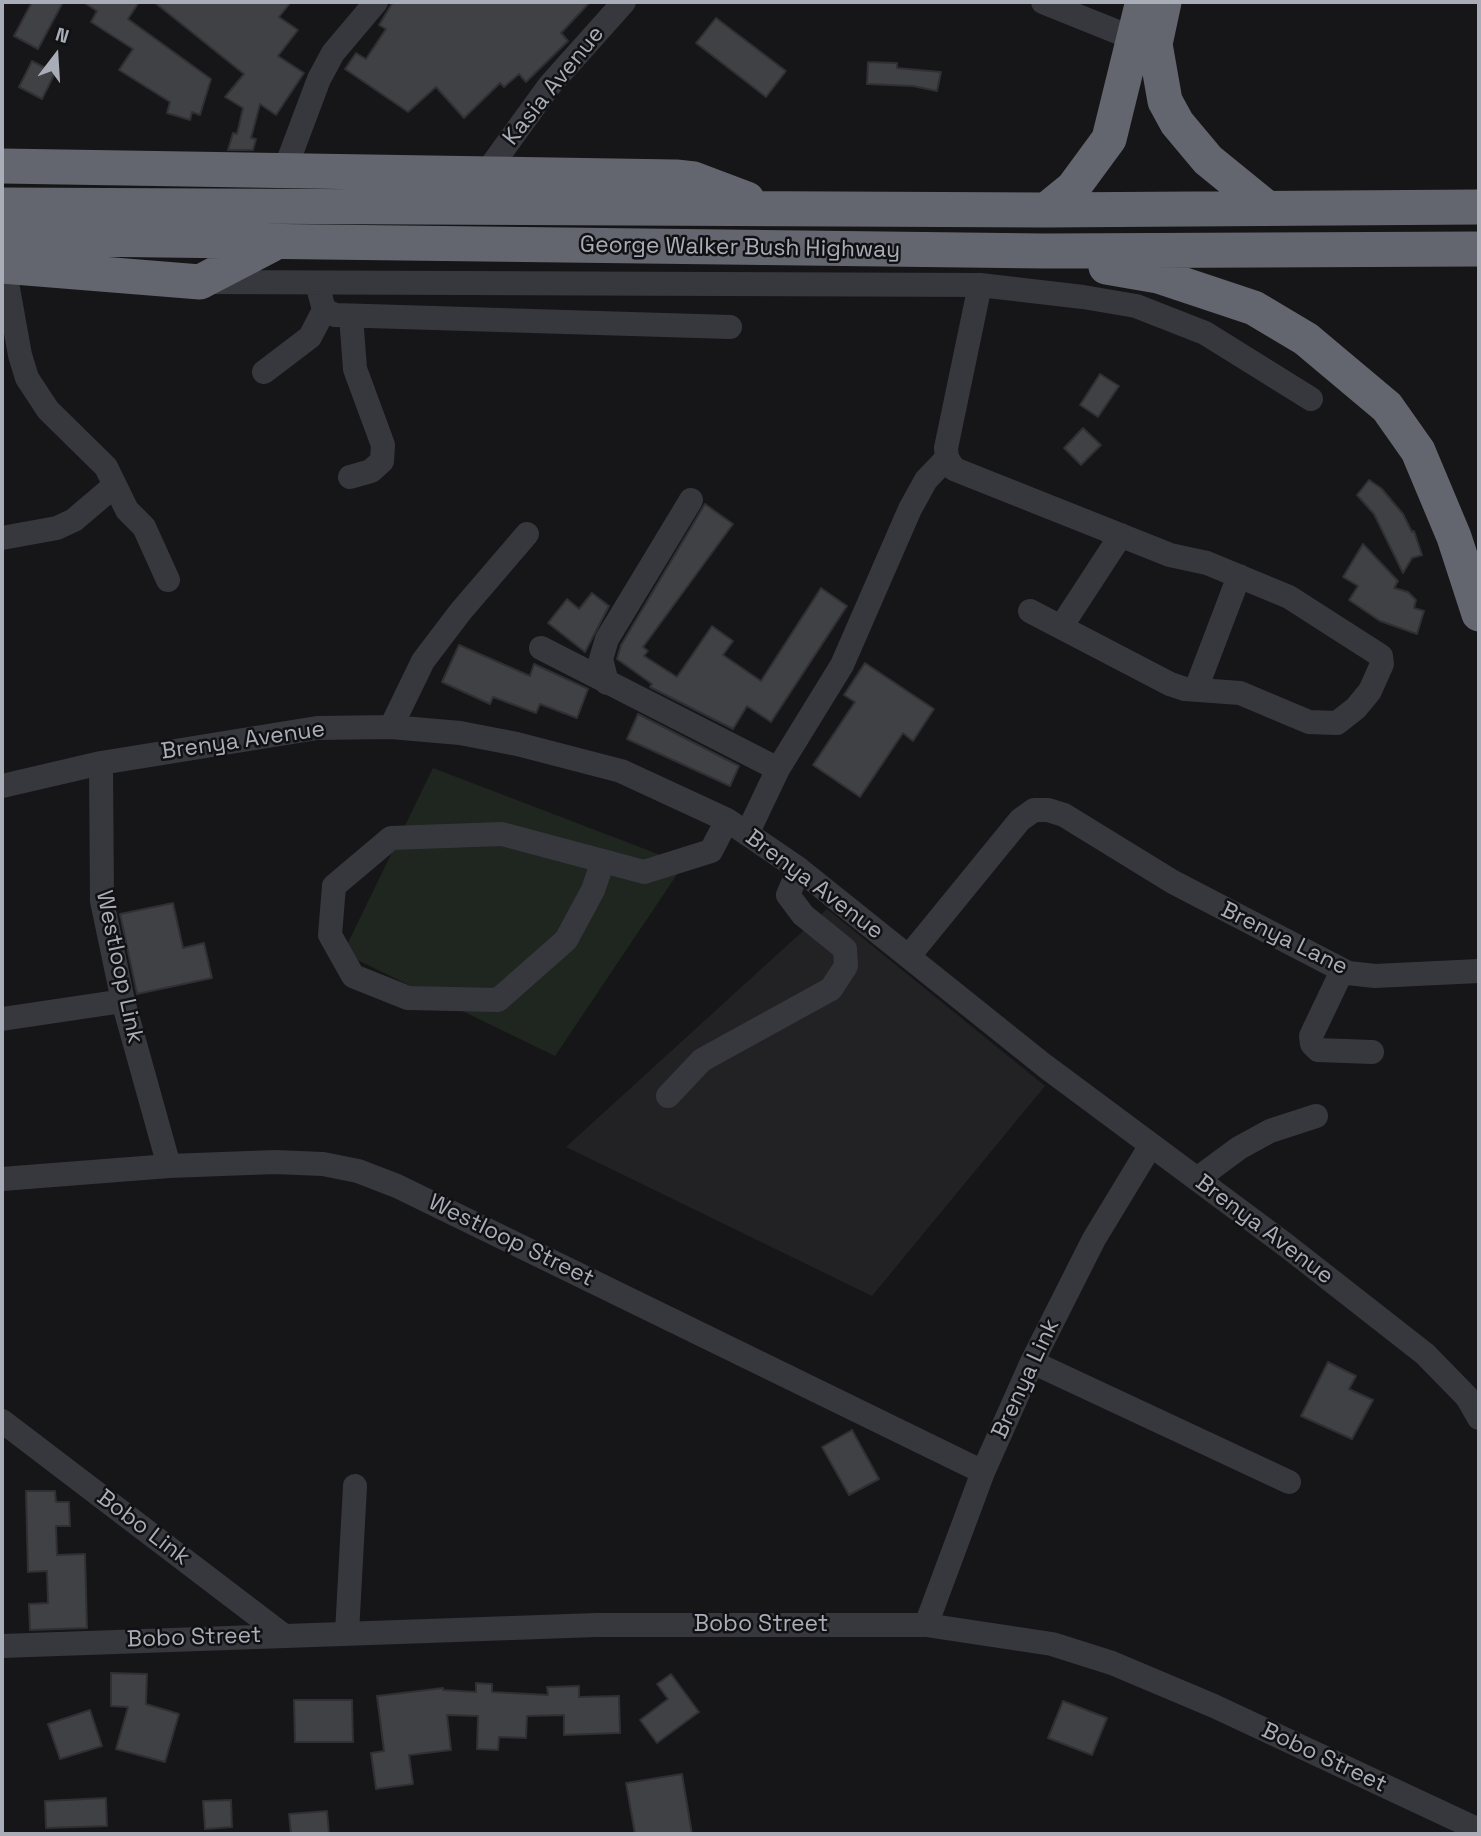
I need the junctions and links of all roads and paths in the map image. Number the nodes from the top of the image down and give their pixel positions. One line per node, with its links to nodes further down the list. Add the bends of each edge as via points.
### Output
1 (376, 2): 8 (street, via 319,79)
2 (624, 2): 9 (street, Kasia Avenue, via 549,86)
3 (1043, 2): 6 (street)
4 (1143, 2): 6 (highway)
5 (1164, 2): 13 (highway, via 1155,44 1165,101 1208,160)
6 (1135, 39): 14 (highway, via 1108,139 1073,188)
7 (2, 166): 8 (highway)
8 (284, 172): 9 (highway)
9 (486, 173): 12 (highway, via 694,179)
10 (2, 205): 12 (highway, George Walker Bush Highway)
11 (1479, 207): 13 (highway, George Walker Bush Highway)
12 (770, 208): 14 (highway, George Walker Bush Highway)
13 (1267, 208): 14 (highway, George Walker Bush Highway)
14 (1046, 211)
15 (274, 243): 17 (highway, George Walker Bush Highway); 18 (highway, George Walker Bush Highway); 19 (highway)
16 (1479, 249): 17 (highway, George Walker Bush Highway)
17 (1045, 251): 39 (highway, via 1158,276 1254,308 1306,340 1387,407 1418,451 1454,537)
18 (2, 256): 19 (highway); 31 (street, via 27,378 48,410 106,467)
19 (200, 282): 20 (street)
20 (317, 283): 21 (street); 23 (street)
21 (663, 285): 22 (street); 25 (street)
22 (980, 285): 28 (street, via 1136,306 1205,333); 29 (street)
23 (324, 310): 24 (street); 27 (street, via 310,337)
24 (351, 316): 25 (street); 30 (street, via 355,369 383,445 382,461 371,471)
25 (667, 325): 26 (street)
26 (730, 327)
27 (264, 372)
28 (1311, 399)
29 (947, 458): 34 (street, via 954,469); 46 (street, via 926,480 909,509 842,665)
30 (350, 477)
31 (114, 486): 35 (street, via 74,520 57,528); 37 (street, via 127,510 144,527)
32 (691, 500): 42 (street, via 607,639 601,659)
33 (527, 534): 44 (street, via 437,641)
34 (1121, 535): 36 (street); 40 (street)
35 (2, 538)
36 (1239, 576): 43 (street); 43 (street, via 1289,597 1381,656 1382,664 1370,691 1337,723 1309,722 1240,693)
37 (168, 580)
38 (1031, 611): 40 (street)
39 (1479, 614)
40 (1061, 627): 43 (street, via 1170,684)
41 (541, 649): 42 (street)
42 (607, 683): 46 (street)
43 (1196, 689)
44 (391, 727): 45 (street, Brenya Avenue, via 317,727); 48 (street, Brenya Avenue, via 460,733 577,758 621,772)
45 (101, 763): 47 (street, Brenya Avenue); 54 (street, Westloop Link, via 100,875)
46 (778, 769): 48 (street)
47 (2, 786)
48 (737, 827): 49 (street, via 710,851 645,872); 50 (street, Brenya Avenue)
49 (603, 861): 49 (street, via 502,834 391,838 334,886 330,935 353,976 408,998 498,1000 566,940)
50 (799, 869): 51 (street, Brenya Avenue); 57 (street, via 788,895 803,915 845,949 846,966 831,989 702,1060)
51 (909, 956): 52 (street, Brenya Lane, via 1020,820 1034,810 1048,810); 59 (street, Brenya Avenue)
52 (1342, 971): 53 (street, Brenya Lane, via 1375,976); 56 (street, via 1311,1036 1312,1044 1318,1050)
53 (1479, 971)
54 (123, 1000): 55 (street); 60 (street, Westloop Link)
55 (2, 1019)
56 (1372, 1052)
57 (668, 1096)
58 (1316, 1116): 62 (street, via 1270,1131)
59 (1152, 1145): 62 (street, Brenya Avenue); 63 (street, Brenya Link, via 1094,1239)
60 (169, 1166): 61 (street, Westloop Street); 66 (street, Westloop Street, via 275,1162 358,1171 410,1192)
61 (2, 1179)
62 (1198, 1179): 64 (street, Brenya Avenue, via 1425,1354 1467,1397)
63 (1032, 1362): 66 (street, Brenya Link); 67 (street)
64 (1479, 1418)
65 (2, 1420): 71 (street, Bobo Link)
66 (983, 1472): 69 (street, Brenya Link)
67 (1289, 1482)
68 (355, 1486): 70 (street)
69 (926, 1625): 70 (street, Bobo Street, via 597,1625); 73 (street, Bobo Street, via 1052,1644 1112,1663)
70 (347, 1633): 71 (street, Bobo Street)
71 (284, 1635): 72 (street, Bobo Street)
72 (2, 1646)
73 (1479, 1830)

